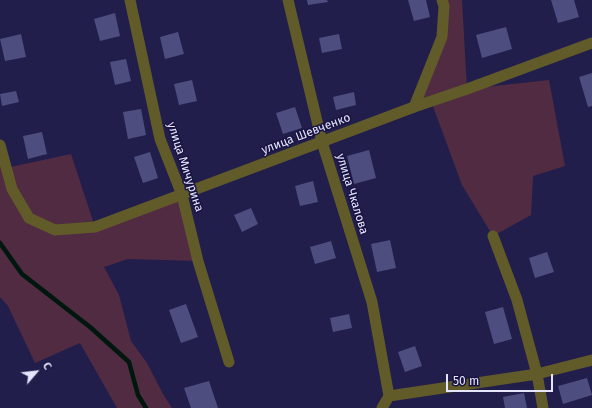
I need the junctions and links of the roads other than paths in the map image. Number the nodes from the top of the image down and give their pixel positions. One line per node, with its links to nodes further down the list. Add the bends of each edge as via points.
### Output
1 (130, 0): 8 (street, улица Мичурина, via 160,139)
2 (288, 0): 6 (street, улица Чкалова)
3 (442, 0): 5 (street, via 442,37)
4 (592, 43): 5 (street, улица Шевченко)
5 (414, 107): 6 (street, улица Шевченко)
6 (322, 142): 8 (street, улица Шевченко); 13 (street, улица Чкалова, via 372,302)
7 (0, 146): 8 (street, улица Шевченко, via 12,189 29,218 56,230 95,227)
8 (182, 195): 11 (street, улица Мичурина, via 198,261)
9 (493, 236): 12 (street, via 517,300)
10 (592, 360): 12 (street)
11 (230, 362)
12 (537, 374): 13 (street); 15 (street)
13 (389, 396): 14 (street)
14 (382, 408)
15 (543, 408)

